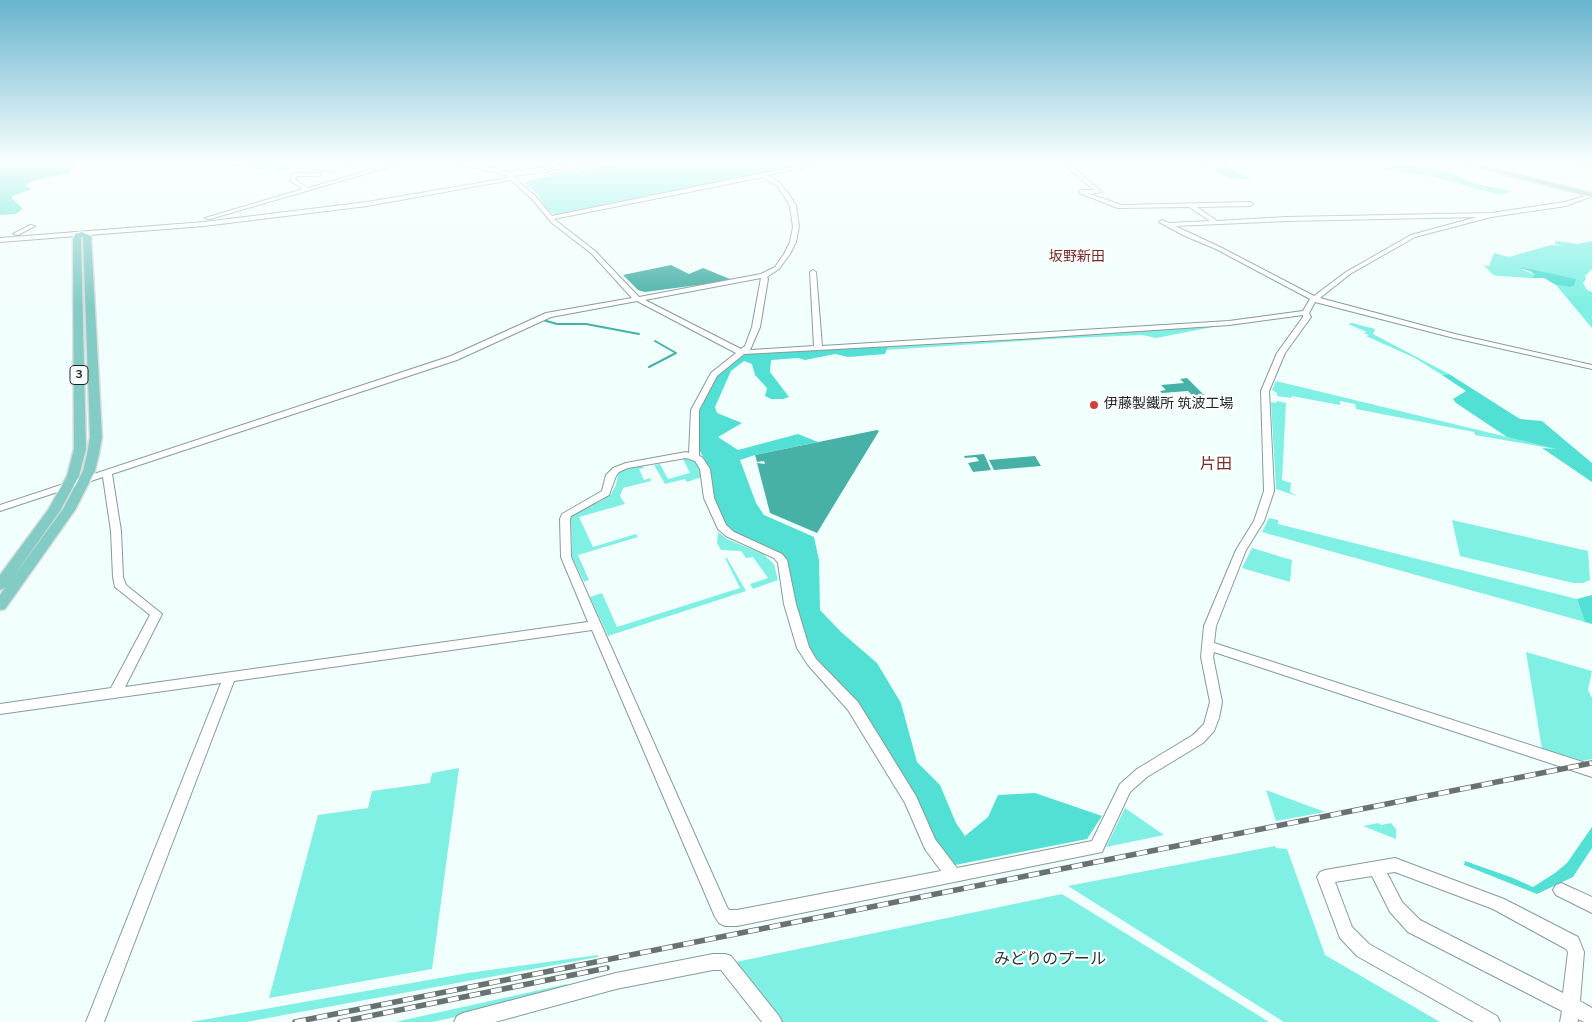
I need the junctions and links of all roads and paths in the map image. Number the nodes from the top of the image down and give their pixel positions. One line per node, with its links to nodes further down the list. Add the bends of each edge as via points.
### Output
1 (236, 210): 11 (street, via 200,220)
2 (319, 210): 11 (street)
3 (543, 210): 9 (street)
4 (591, 210): 9 (street)
5 (794, 210): 18 (street, via 796,227 793,242 777,268)
6 (1197, 210): 10 (street)
7 (1527, 210): 8 (street)
8 (1491, 215): 10 (street); 20 (street, via 1413,236 1348,272)
9 (550, 218): 19 (street, via 593,252)
10 (1215, 222): 20 (street, via 1164,224 1218,248)
11 (197, 224): 15 (street)
12 (32, 226): 14 (street)
13 (64, 229): 14 (street)
14 (16, 234): 16 (street)
15 (82, 234): 16 (street); 27 (main road, 3, via 87,236 96,437); 28 (main road, 3, via 77,240 80,449)
16 (3, 238)
17 (813, 272): 22 (street)
18 (762, 276): 19 (street); 23 (street, via 765,279 756,327 748,348)
19 (636, 298): 23 (street); 26 (street, via 549,315 454,358)
20 (1314, 299): 21 (street); 24 (street, via 1454,336)
21 (1305, 313): 22 (street, via 1229,323); 33 (street, via 1307,317 1280,353 1264,391 1267,502 1241,550 1210,626)
22 (818, 348): 23 (street)
23 (742, 352): 25 (street, via 714,375 695,410)
24 (1592, 367)
25 (694, 456): 32 (street, via 616,470 611,475 606,493 567,514 566,557); 39 (street, via 705,470 710,498 722,527 730,534 778,556 783,563 790,604 803,648 853,706 911,800 930,844)
26 (107, 473): 27 (street); 35 (street, via 121,587 156,614)
27 (85, 480): 28 (street); 31 (main road, 3, via 69,510)
28 (68, 486): 29 (street); 30 (main road, 3, via 54,511)
29 (0, 508)
30 (0, 585)
31 (0, 605)
32 (595, 625): 34 (street); 39 (street, via 720,912 726,918)
33 (1209, 646): 37 (street); 39 (street, via 1207,657 1216,702 1209,727 1198,739 1142,773 1125,788 1097,847)
34 (230, 676): 35 (street); 44 (street)
35 (116, 693): 36 (street)
36 (0, 709)
37 (1592, 771)
38 (1376, 868): 42 (street, via 1396,907 1414,926); 42 (street, via 1403,867 1498,904 1572,943 1576,952); 47 (street, via 1325,877 1346,932 1363,950)
39 (954, 875)
40 (1561, 890): 41 (street)
41 (1592, 905)
42 (1570, 1014): 43 (street)
43 (1592, 1017)
44 (95, 1022)
45 (463, 1022): 46 (street, via 616,981 724,962)
46 (773, 1022)
47 (1491, 1022)

